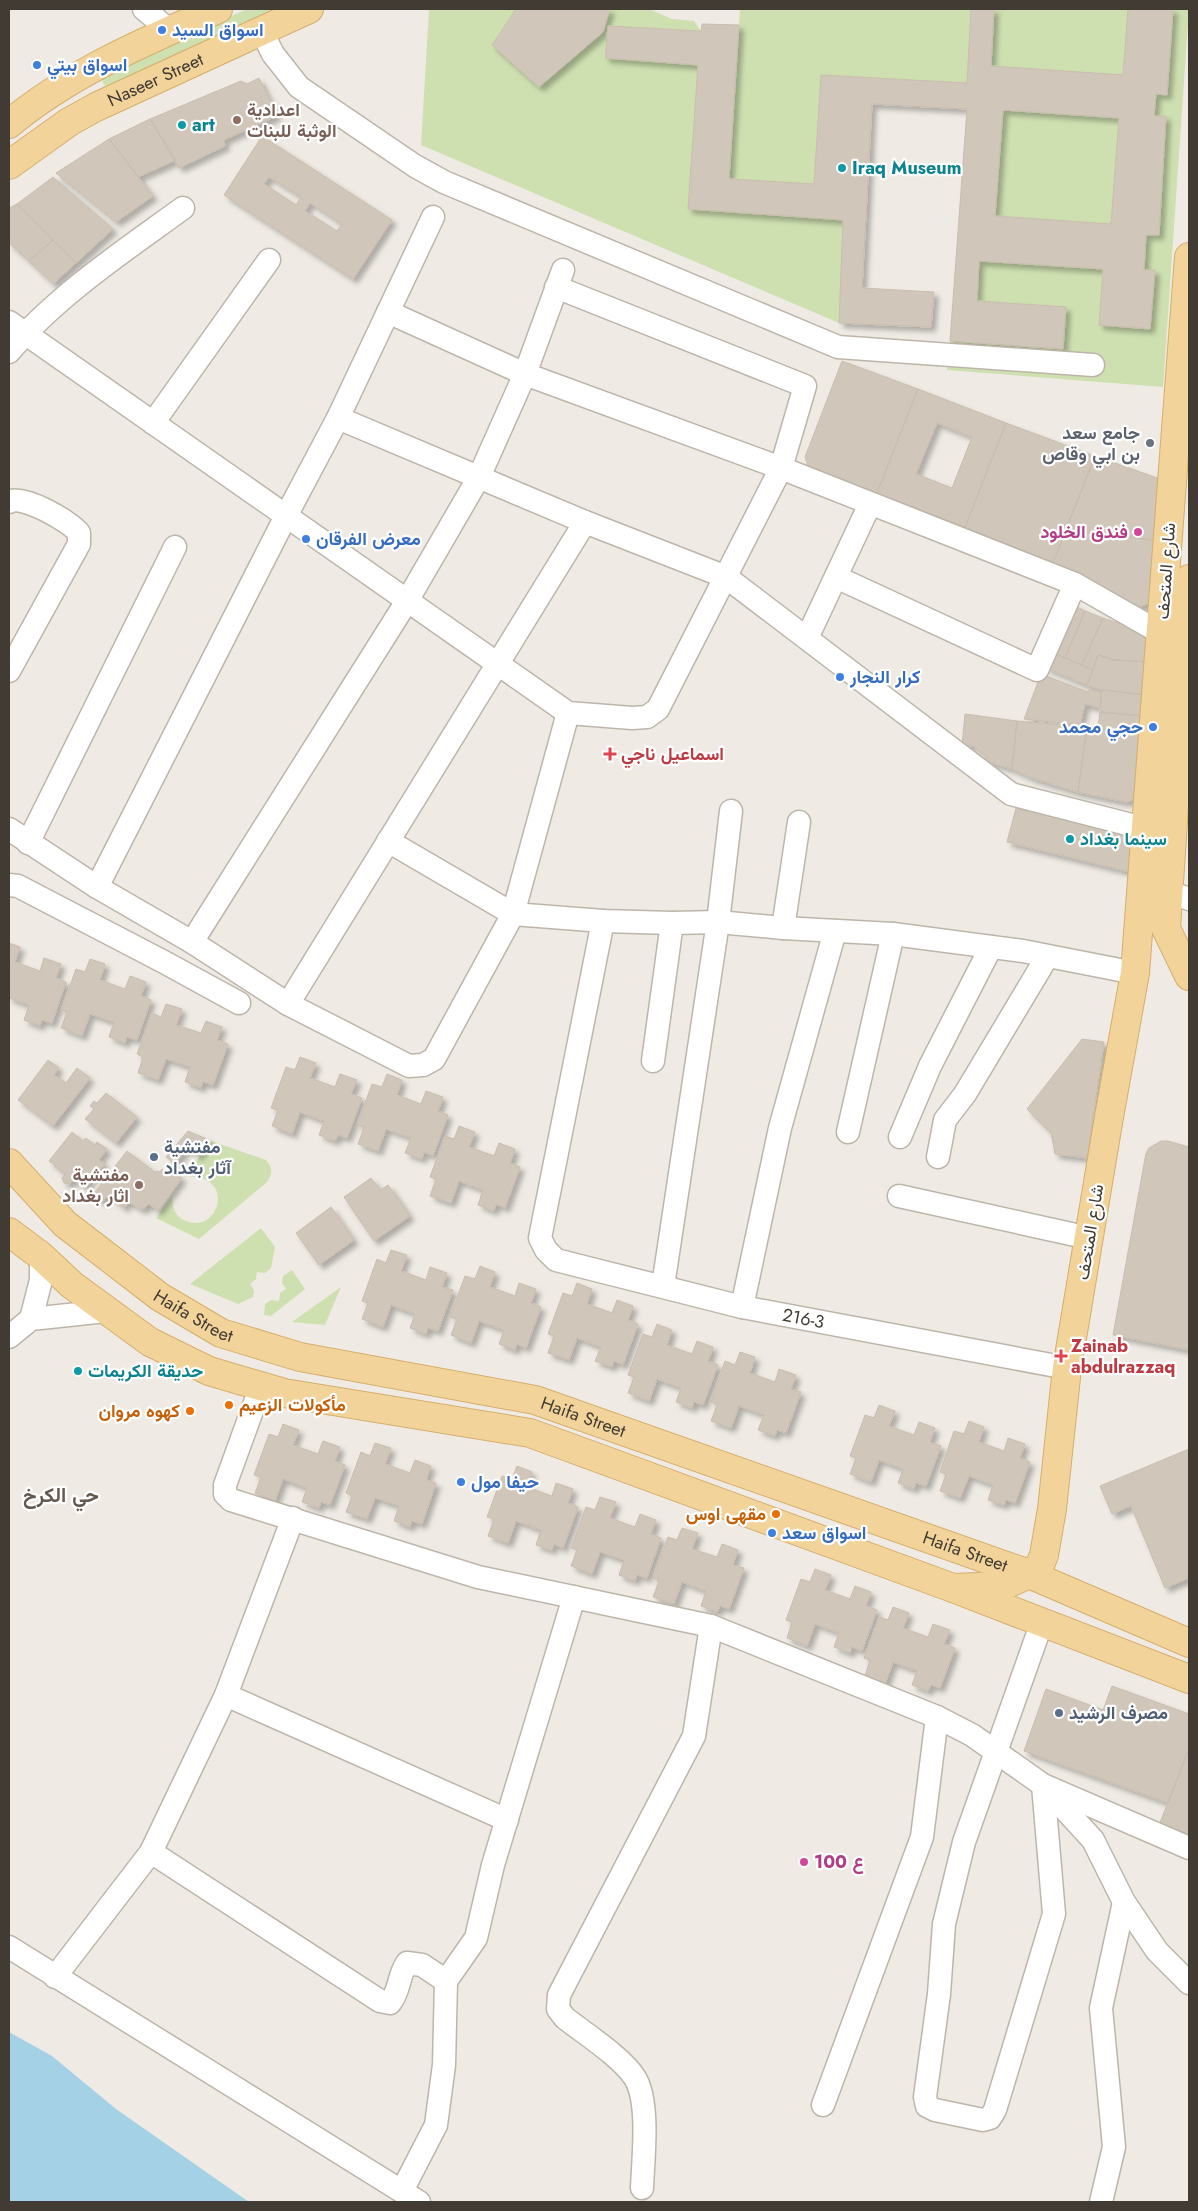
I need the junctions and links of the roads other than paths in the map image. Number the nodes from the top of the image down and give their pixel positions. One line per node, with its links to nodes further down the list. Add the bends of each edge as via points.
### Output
1 (144, 9): 4 (street)
2 (218, 9): 4 (main road, Naseer Street)
3 (309, 9): 5 (main road, Naseer Street)
4 (170, 30): 6 (main road, Naseer Street, via 58,88)
5 (261, 30): 7 (main road, Naseer Street, via 96,107); 15 (street, via 273,54 299,87 422,170 556,230 838,347)
6 (9, 124)
7 (9, 165)
8 (184, 208): 13 (street)
9 (433, 217): 12 (street)
10 (270, 260): 18 (street)
11 (1189, 273): 31 (main road, شارع المتحف)
12 (388, 312): 16 (street); 17 (street)
13 (17, 328): 14 (street); 18 (street)
14 (9, 352)
15 (1093, 366)
16 (525, 374): 19 (street); 19 (street, via 559,278 805,386); 20 (street)
17 (338, 418): 20 (street); 23 (street)
18 (153, 423): 23 (street)
19 (781, 468): 22 (street); 26 (street)
20 (478, 477): 24 (street); 30 (street)
21 (9, 502): 34 (street, via 12,499 24,500 73,525 79,532 79,544)
22 (870, 504): 27 (street); 29 (street)
23 (286, 516): 30 (street); 44 (street)
24 (585, 522): 26 (street); 33 (street)
25 (174, 547): 41 (street)
26 (726, 577): 32 (street); 35 (street, via 658,709 647,718)
27 (836, 578): 29 (street, via 1037,670); 32 (street)
28 (1189, 579): 45 (main road, شارع المتحف)
29 (1075, 584): 31 (street)
30 (407, 601): 33 (street); 54 (street)
31 (1161, 633): 39 (main road, شارع المتحف)
32 (807, 638): 39 (street, via 1011,794)
33 (498, 664): 35 (street); 40 (street)
34 (9, 671)
35 (568, 713): 46 (street)
36 (731, 811): 48 (street)
37 (799, 822): 50 (street)
38 (9, 829): 41 (street)
39 (1147, 830): 42 (main road, شارع المتحف)
40 (388, 841): 46 (street); 60 (street)
41 (28, 843): 44 (street)
42 (1143, 885): 51 (main road); 57 (main road, شارع المتحف)
43 (9, 886): 59 (street, via 27,890)
44 (97, 887): 54 (street)
45 (1179, 896): 51 (main road, شارع المتحف)
46 (513, 914): 47 (street); 60 (street, via 434,1059 423,1065 409,1066)
47 (604, 921): 49 (street); 71 (street, 216-3, via 540,1238 556,1260)
48 (718, 922): 49 (street); 50 (street); 71 (street)
49 (672, 923): 61 (street)
50 (783, 928): 52 (street)
51 (1166, 928): 57 (main road); 58 (main road)
52 (835, 931): 53 (street); 72 (street, via 780,1128)
53 (893, 934): 55 (street); 62 (street)
54 (192, 942): 60 (street)
55 (991, 947): 56 (street); 63 (street, via 930,1066)
56 (1047, 957): 57 (street); 64 (street, via 965,1094 945,1120)
57 (1136, 968): 69 (main road, شارع المتحف)
58 (1189, 976)
59 (239, 1003)
60 (288, 1004)
61 (652, 1061)
62 (848, 1132)
63 (900, 1137)
64 (938, 1157)
65 (9, 1163): 80 (main road, Haifa Street, via 65,1224 160,1297 221,1332 300,1357 536,1400)
66 (899, 1196): 69 (street)
67 (9, 1211): 70 (main road)
68 (9, 1232): 70 (main road, Haifa Street)
69 (1089, 1238): 76 (main road, شارع المتحف)
70 (41, 1256): 73 (main road, Haifa Street); 74 (street, via 41,1280)
71 (663, 1286): 72 (street, 216-3)
72 (742, 1307): 76 (street, 216-3)
73 (106, 1311): 74 (street); 77 (main road, Haifa Street, via 150,1342 209,1371)
74 (31, 1319): 75 (street)
75 (9, 1336)
76 (1067, 1368): 78 (main road, شارع المتحف)
77 (261, 1386): 79 (street, via 224,1485 225,1494 231,1500); 81 (main road, Haifa Street, via 284,1394 530,1434)
78 (1052, 1510): 80 (main road, شارع المتحف, via 1044,1555 1040,1565); 82 (main road, via 1056,1551)
79 (293, 1518): 83 (street, via 478,1577); 89 (street)
80 (1029, 1574): 81 (main road, via 1003,1586); 82 (main road, Haifa Street)
81 (953, 1588): 84 (main road, Haifa Street)
82 (1069, 1592): 86 (main road); 87 (main road, Haifa Street)
83 (574, 1597): 85 (street); 93 (street)
84 (1042, 1622): 86 (main road, Haifa Street); 91 (street)
85 (711, 1626): 90 (street); 102 (street, via 694,1736 558,1995 558,2009 565,2018 621,2062 635,2078 641,2094 644,2129)
86 (1084, 1637): 88 (main road, Haifa Street)
87 (1189, 1643)
88 (1189, 1679)
89 (226, 1695): 93 (street); 95 (street)
90 (937, 1717): 91 (street, via 972,1734); 101 (street, via 922,1838)
91 (996, 1751): 92 (street); 92 (street, via 964,1842 944,1924 940,1994 925,2097 927,2106 935,2110 983,2120 990,2118 995,2110 1054,1914)
92 (1043, 1785): 94 (street); 96 (street, via 1093,1840)
93 (507, 1820): 99 (street, via 476,1938)
94 (1189, 1848)
95 (151, 1852): 98 (street); 99 (street, via 380,2001 390,2003 395,1997 407,1963 422,1965)
96 (1124, 1902): 100 (street, via 1157,1951); 104 (street, via 1101,2008 1114,2147)
97 (9, 1946): 98 (street)
98 (55, 1977): 103 (street)
99 (446, 1982): 103 (street, via 444,2065 436,2125)
100 (1189, 1983)
101 (823, 2104)
102 (642, 2188)
103 (410, 2197)
104 (1100, 2202)

